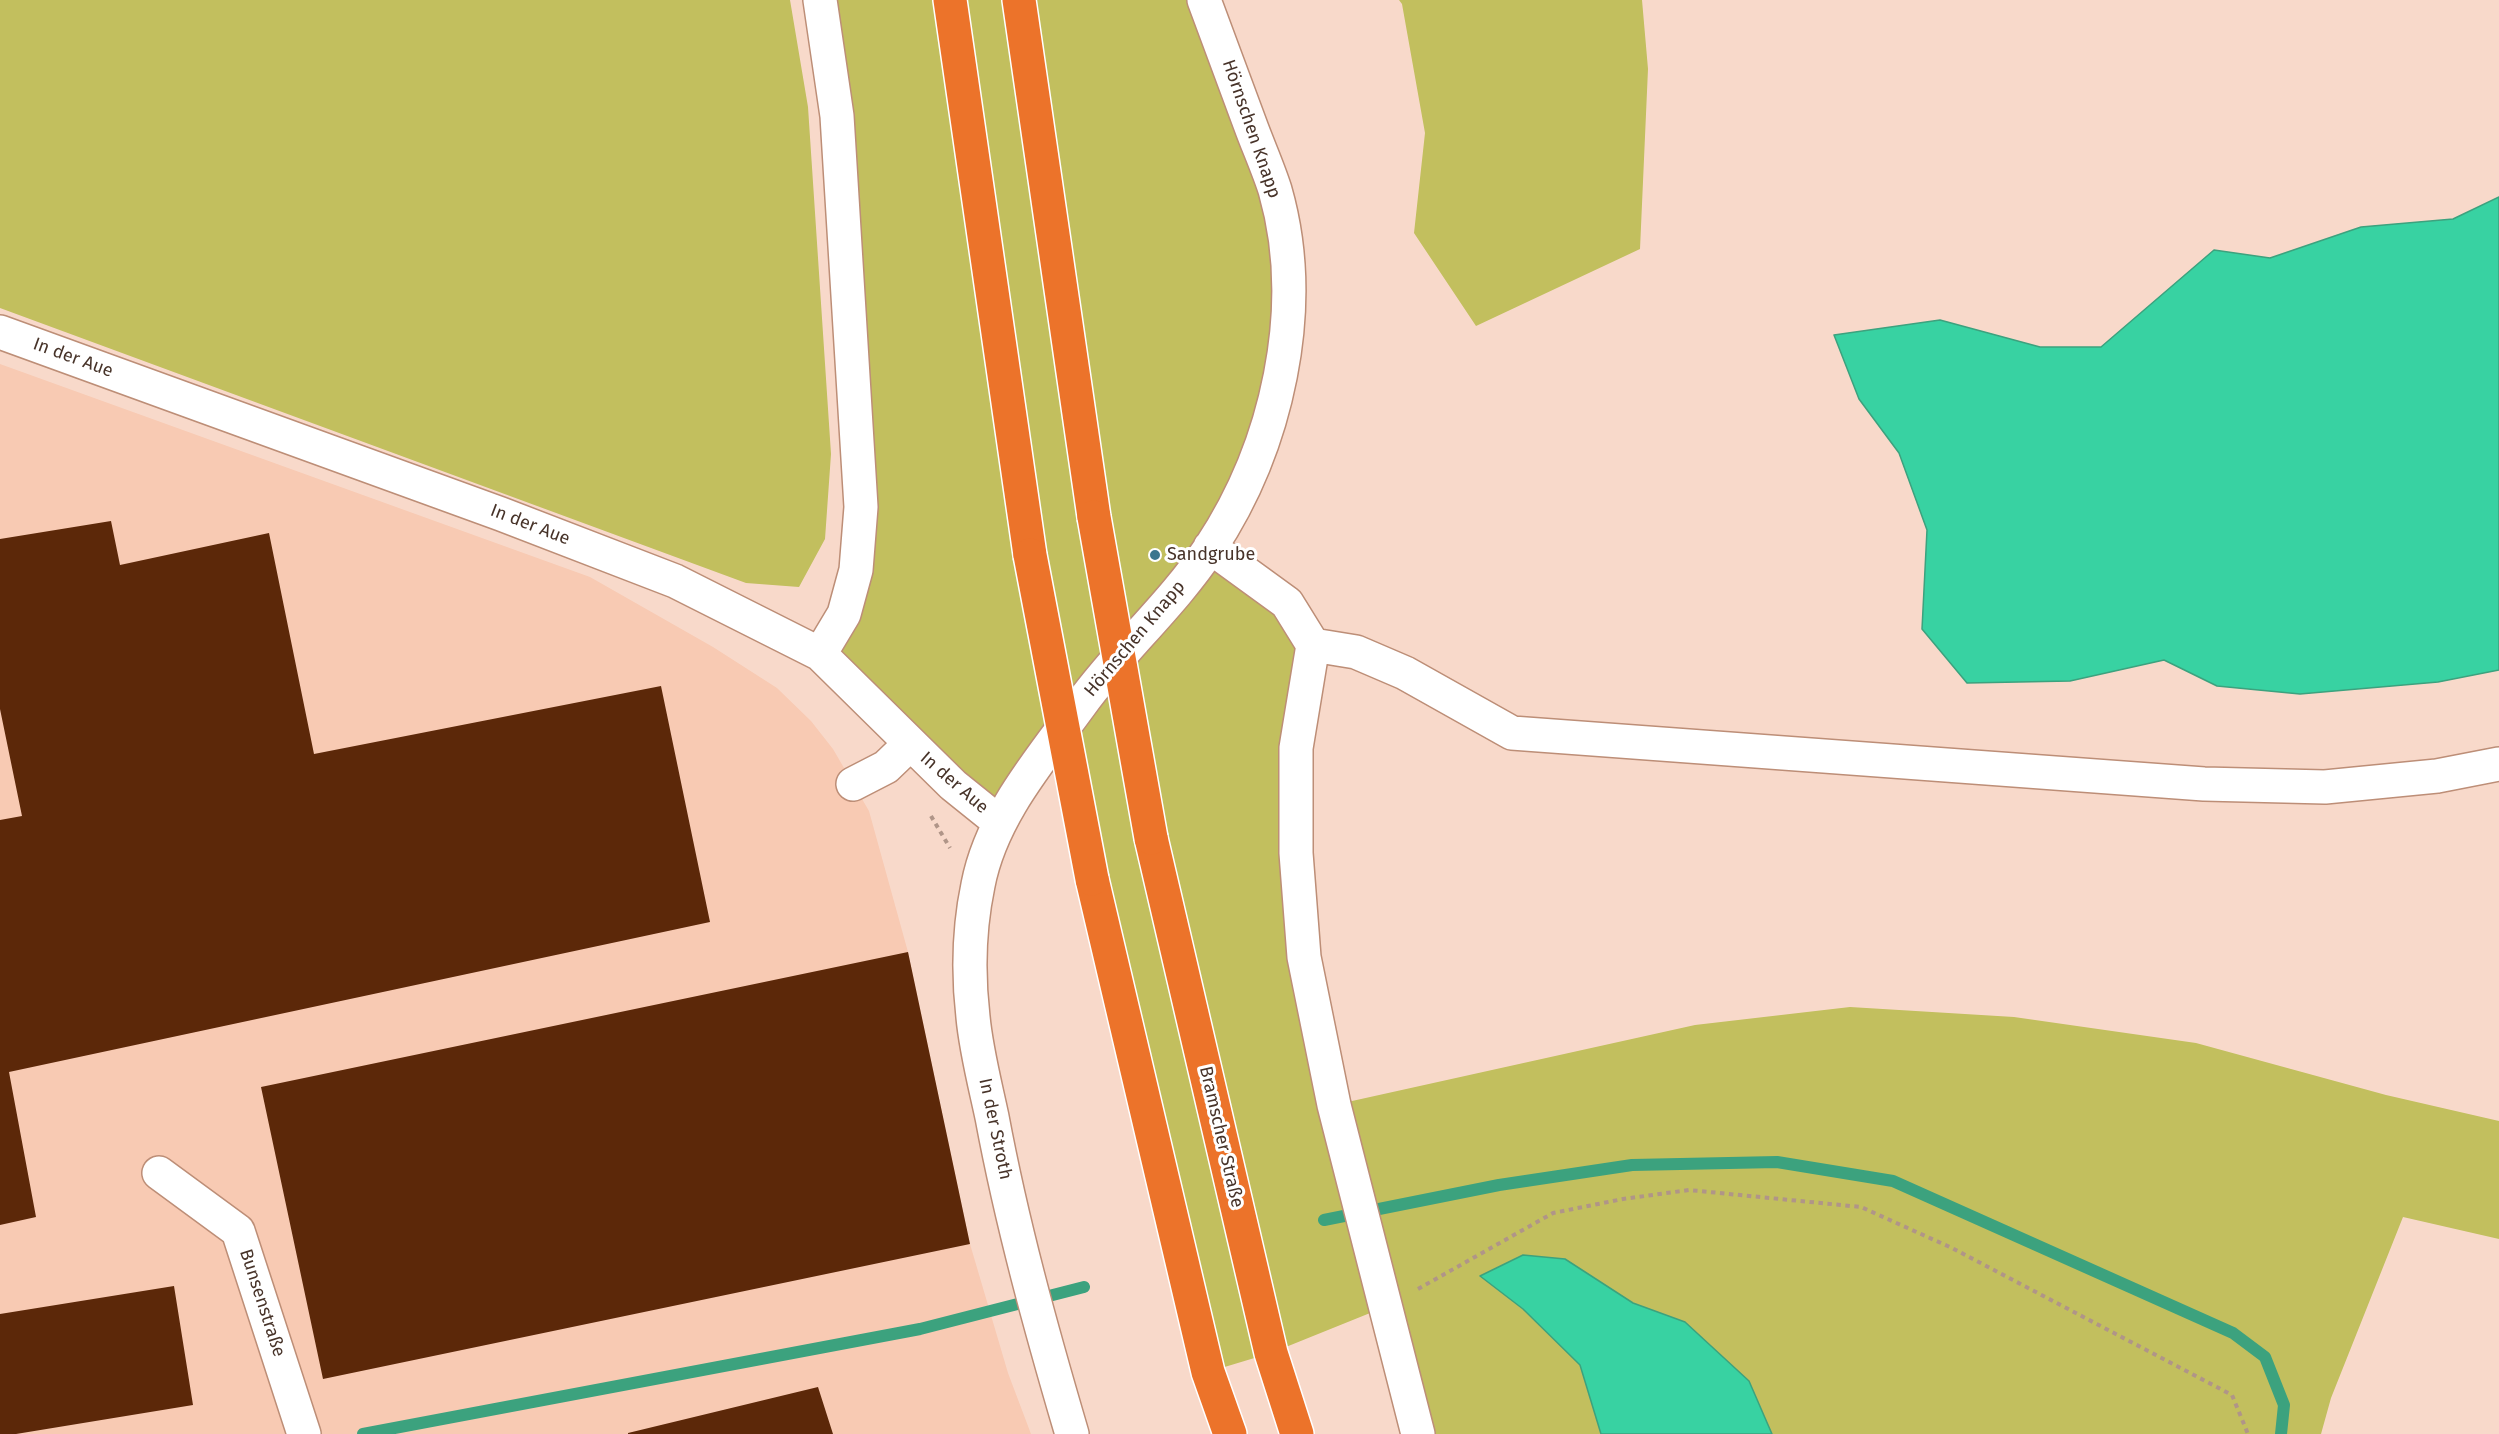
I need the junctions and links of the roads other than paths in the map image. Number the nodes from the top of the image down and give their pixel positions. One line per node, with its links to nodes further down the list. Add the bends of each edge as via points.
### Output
1 (820, 0): 8 (street, via 837,116 861,507 856,570 844,614)
2 (950, 0): 16 (highway, bridge, via 1030,555 1092,879 1208,1372)
3 (1019, 0): 17 (highway, Bramscher Straße, bridge, via 1094,517 1151,838 1271,1353)
4 (1204, 0): 6 (street, Hörnschen Knapp, via 1275,191 1288,258 1287,326 1278,386 1258,457)
5 (0, 332): 8 (street, In der Aue, via 675,581)
6 (1210, 547): 7 (street, via 1287,603); 12 (street, Hörnschen Knapp, via 1100,677)
7 (1313, 645): 10 (street, via 1356,652 1405,673 1512,733 2204,784 2325,787 2437,776); 18 (street, via 1296,748 1296,854 1304,957 1334,1105)
8 (820, 654): 9 (street, In der Aue)
9 (910, 744): 11 (street, via 886,767); 12 (street, In der Aue)
10 (2499, 764)
11 (853, 784)
12 (999, 822): 15 (street, In der Stroth, via 976,893 970,948 973,1018 1000,1157)
13 (159, 1173): 14 (street, Bunsenstraße, via 238,1231)
14 (302, 1428)
15 (1072, 1434)
16 (1230, 1434)
17 (1297, 1434)
18 (1418, 1434)

